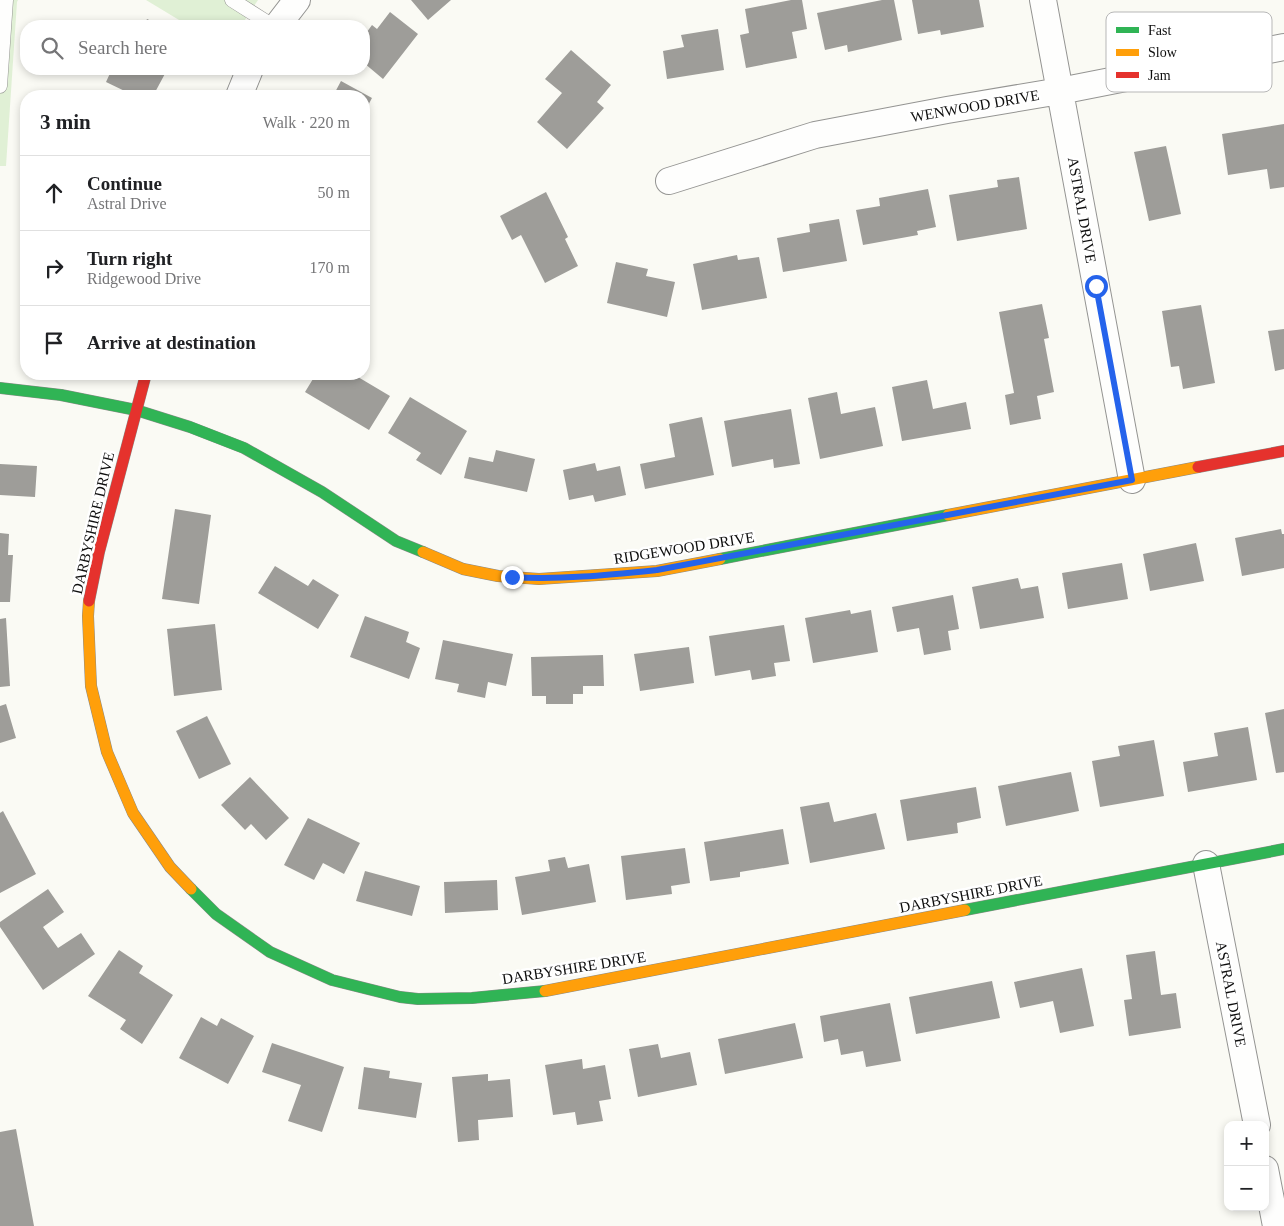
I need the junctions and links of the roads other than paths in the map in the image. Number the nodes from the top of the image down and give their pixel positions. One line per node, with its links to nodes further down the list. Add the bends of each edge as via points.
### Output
1 (6, 0): 8 (lane)
2 (232, 0): 5 (lane)
3 (297, 0): 6 (street)
4 (1042, 0): 11 (street, ASTRAL DRIVE)
5 (265, 20)
6 (280, 20)
7 (248, 75): 10 (street)
8 (0, 79)
9 (1106, 82): 11 (street, WENWOOD DRIVE)
10 (241, 90)
11 (1060, 91): 12 (street, WENWOOD DRIVE, via 815,135); 17 (street, ASTRAL DRIVE)
12 (669, 181)
13 (144, 380): 15 (street, DARBYSHIRE DRIVE)
14 (0, 388): 15 (street, RIDGEWOOD DRIVE, via 61,395)
15 (136, 410): 17 (street, RIDGEWOOD DRIVE, via 244,448 322,492 396,541 463,568 498,576 539,579 657,570); 19 (street, DARBYSHIRE DRIVE, via 94,572 88,615 89,672 108,760 127,804 154,848 184,885 260,947 304,969 348,985 400,997 446,1001 545,990)
16 (1284, 451): 17 (street, RIDGEWOOD DRIVE)
17 (1132, 480)
18 (1284, 849): 19 (street, DARBYSHIRE DRIVE)
19 (1206, 864): 20 (street, ASTRAL DRIVE)
20 (1256, 1121)
21 (1269, 1190): 22 (street)
22 (1276, 1226)

